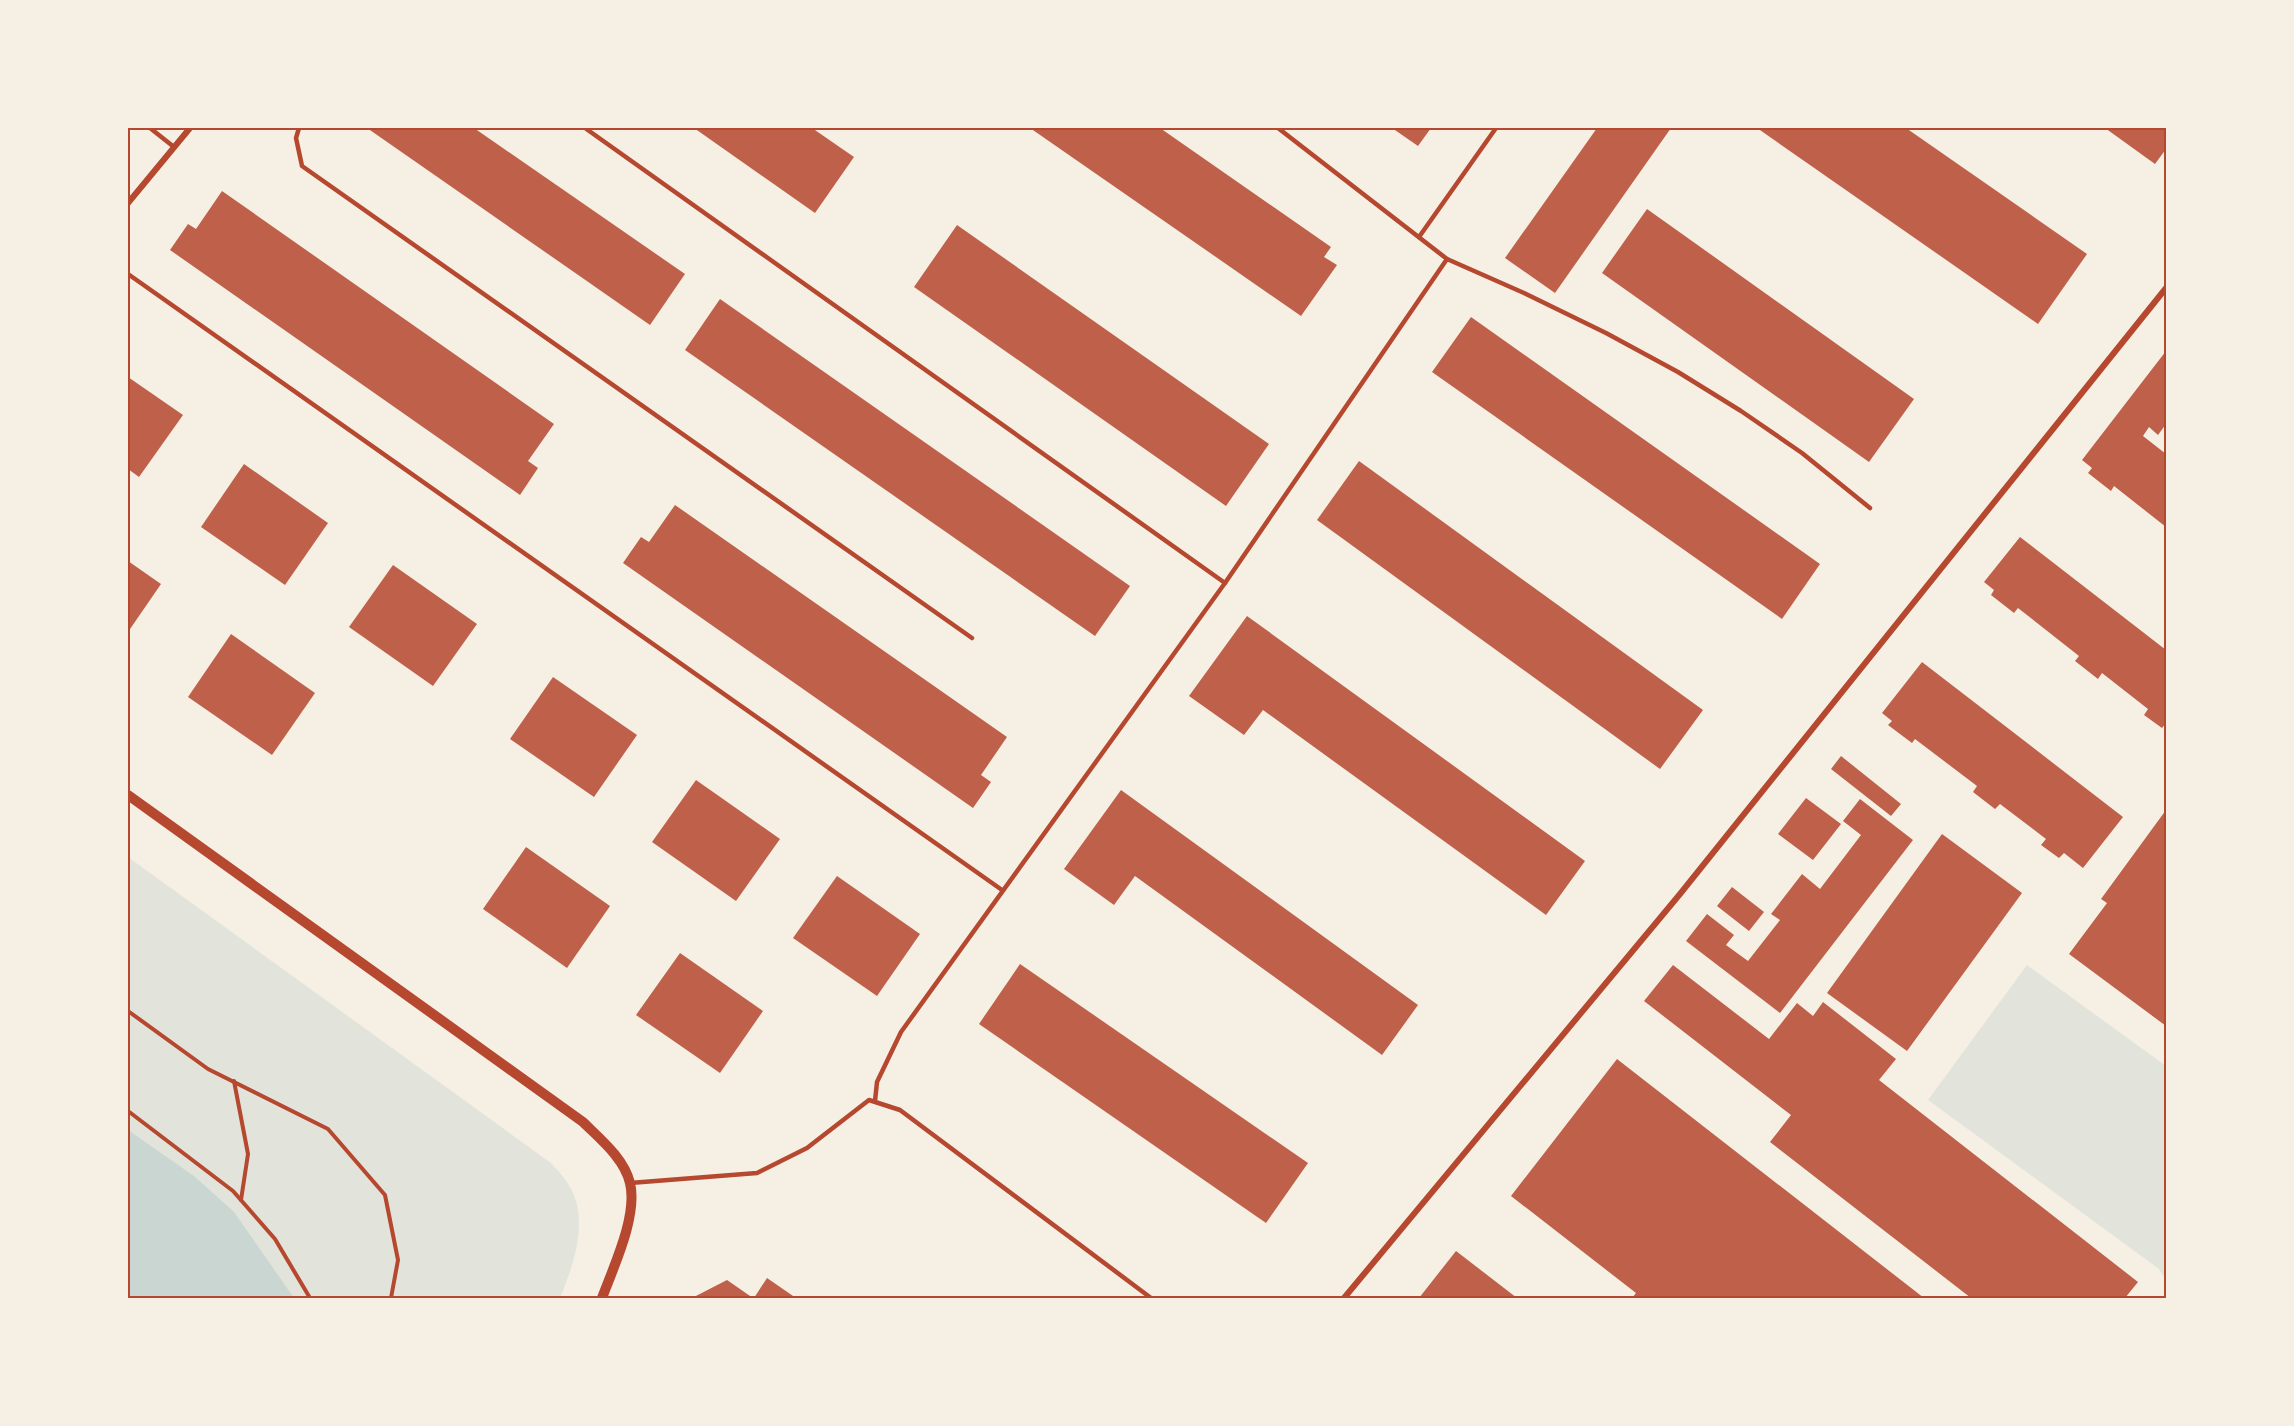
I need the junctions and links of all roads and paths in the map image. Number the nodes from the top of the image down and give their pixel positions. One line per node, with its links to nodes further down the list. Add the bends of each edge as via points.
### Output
1 (150, 128): 7 (lane)
2 (190, 128): 7 (street)
3 (299, 128): 15 (lane, via 296,138 302,166)
4 (585, 128): 14 (lane)
5 (1278, 128): 9 (lane)
6 (1497, 128): 9 (lane)
7 (174, 147): 8 (street)
8 (128, 203)
9 (1419, 237): 10 (lane)
10 (1447, 259): 13 (lane, via 1575,318 1678,372 1793,447); 14 (lane)
11 (128, 274): 17 (lane)
12 (2166, 288): 28 (street, via 1680,894)
13 (1870, 508)
14 (1225, 583): 17 (lane)
15 (972, 638)
16 (128, 795): 22 (street, via 583,1122 620,1162)
17 (1002, 890): 20 (lane, via 901,1032 877,1082)
18 (128, 1011): 19 (path, via 208,1069)
19 (234, 1081): 23 (path, via 248,1154); 25 (path, via 328,1129 385,1195 398,1260)
20 (875, 1101): 22 (lane, via 869,1100 807,1148 757,1173); 27 (lane, via 900,1110)
21 (128, 1111): 23 (path)
22 (630, 1183): 26 (street, via 626,1233)
23 (241, 1201): 24 (path, via 275,1239)
24 (310, 1299)
25 (391, 1299)
26 (602, 1299)
27 (1151, 1299)
28 (1344, 1299)

